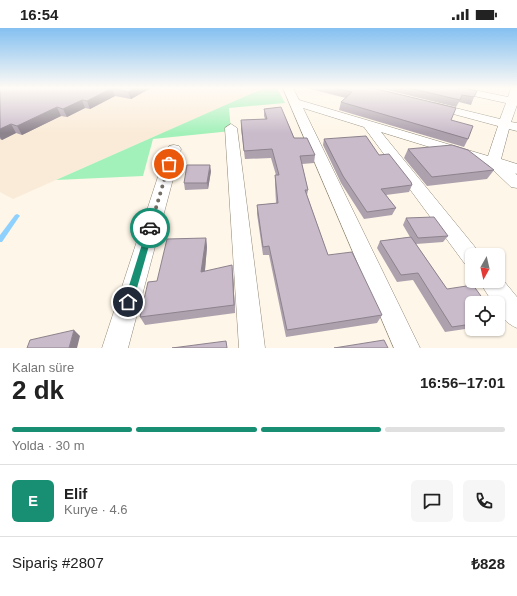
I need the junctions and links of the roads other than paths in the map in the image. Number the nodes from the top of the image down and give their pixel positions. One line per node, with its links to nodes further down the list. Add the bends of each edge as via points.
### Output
1 (515, 102): 6 (street)
2 (295, 103): 17 (street)
3 (312, 103): 5 (street)
4 (422, 103): 6 (street)
5 (368, 124): 9 (street); 12 (street)
6 (512, 125): 9 (street)
7 (231, 128): 16 (street)
8 (174, 149): 15 (street)
9 (493, 162): 10 (street); 11 (street)
10 (517, 169)
11 (517, 183)
12 (465, 249)
13 (495, 288): 14 (street)
14 (517, 316)
15 (115, 348)
16 (252, 348)
17 (407, 348)

